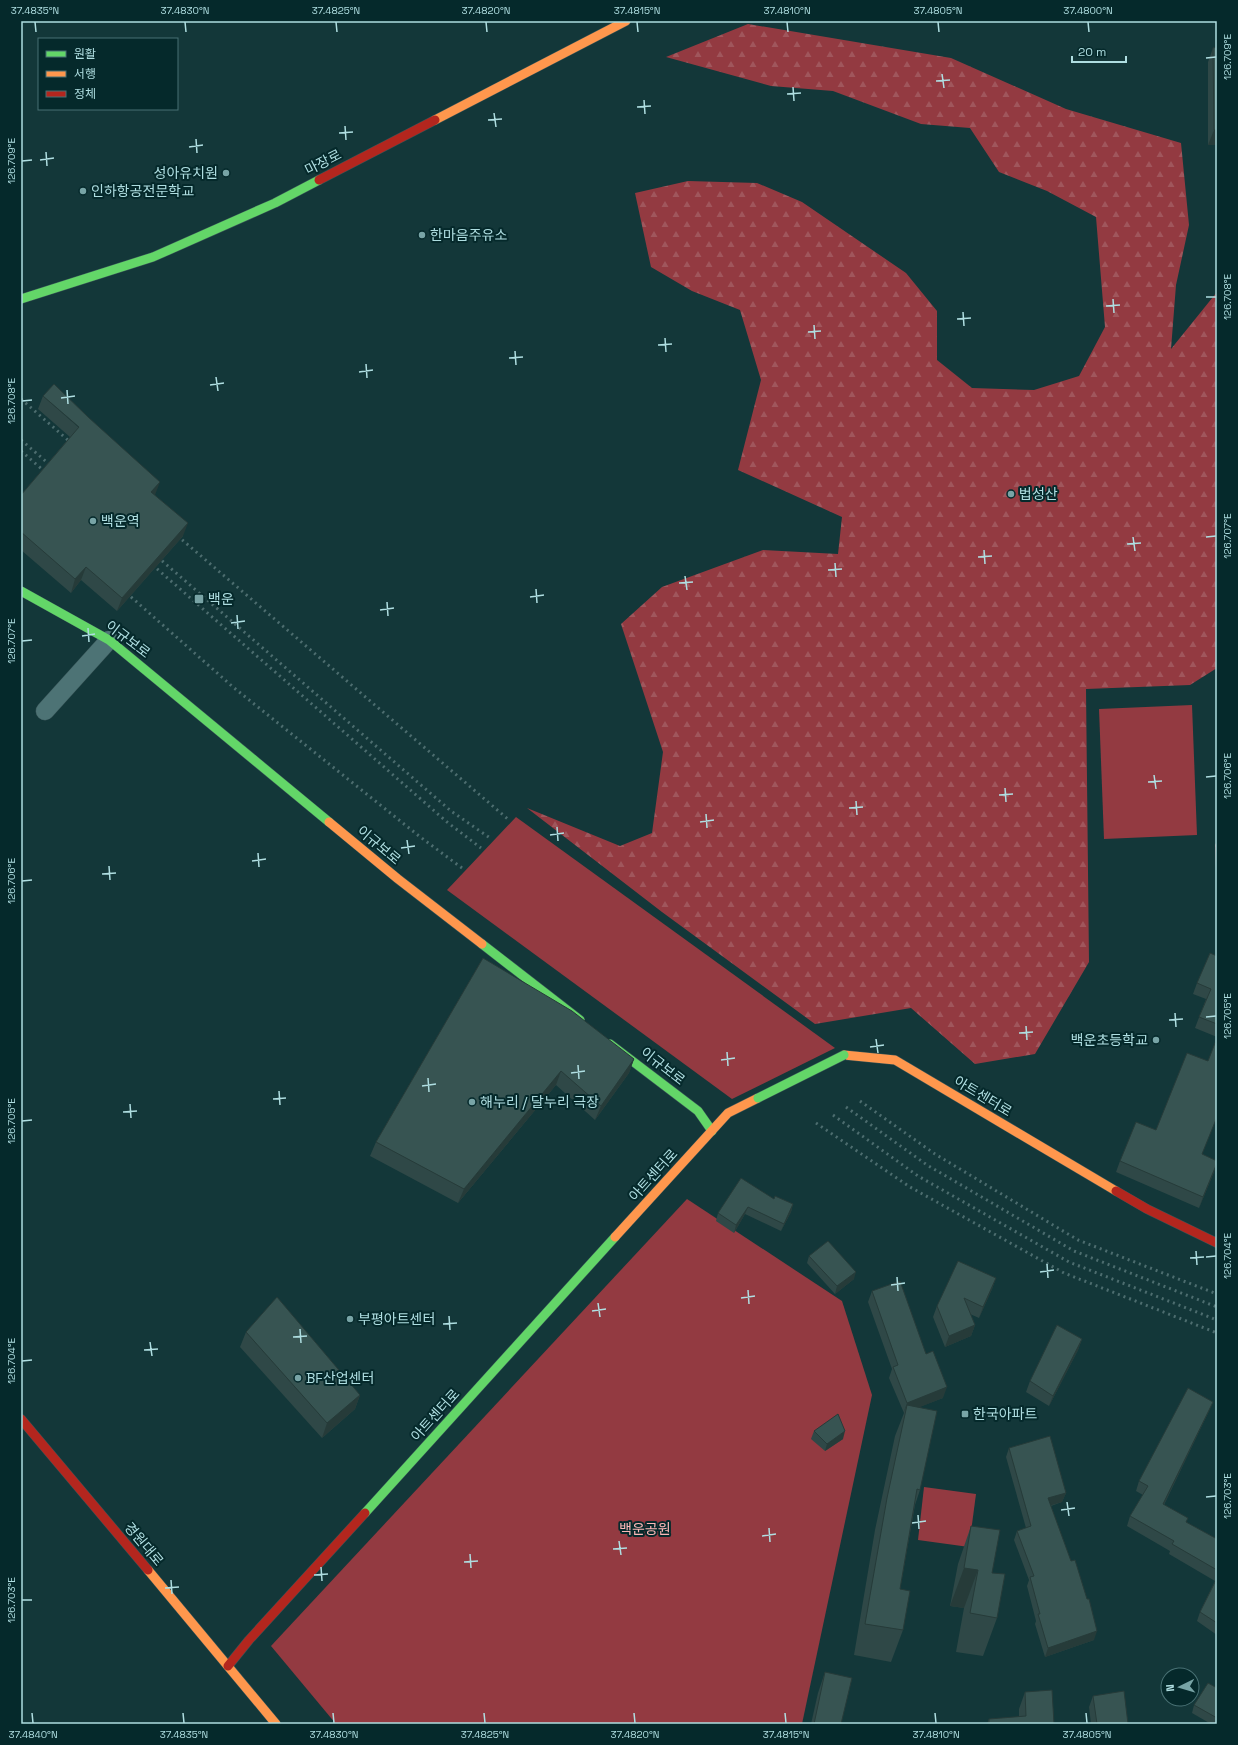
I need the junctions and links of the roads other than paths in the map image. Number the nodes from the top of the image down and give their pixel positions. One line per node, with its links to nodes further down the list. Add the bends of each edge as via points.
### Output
1 (626, 21): 2 (street, 마장로, via 275,203 153,257)
2 (21, 299)
3 (21, 591): 4 (street, 이규보로)
4 (109, 640): 5 (street); 6 (street, 이규보로, via 398,879)
5 (45, 711)
6 (587, 1025)
7 (605, 1040): 8 (street, 이규보로, via 698,1111)
8 (712, 1131): 9 (street, 아트센터로, bridge, via 728,1113 844,1055 895,1060 1147,1209); 11 (street, 아트센터로)
9 (1217, 1243)
10 (21, 1419): 11 (street, 경원대로)
11 (228, 1666): 12 (street, 경원대로)
12 (276, 1724)

